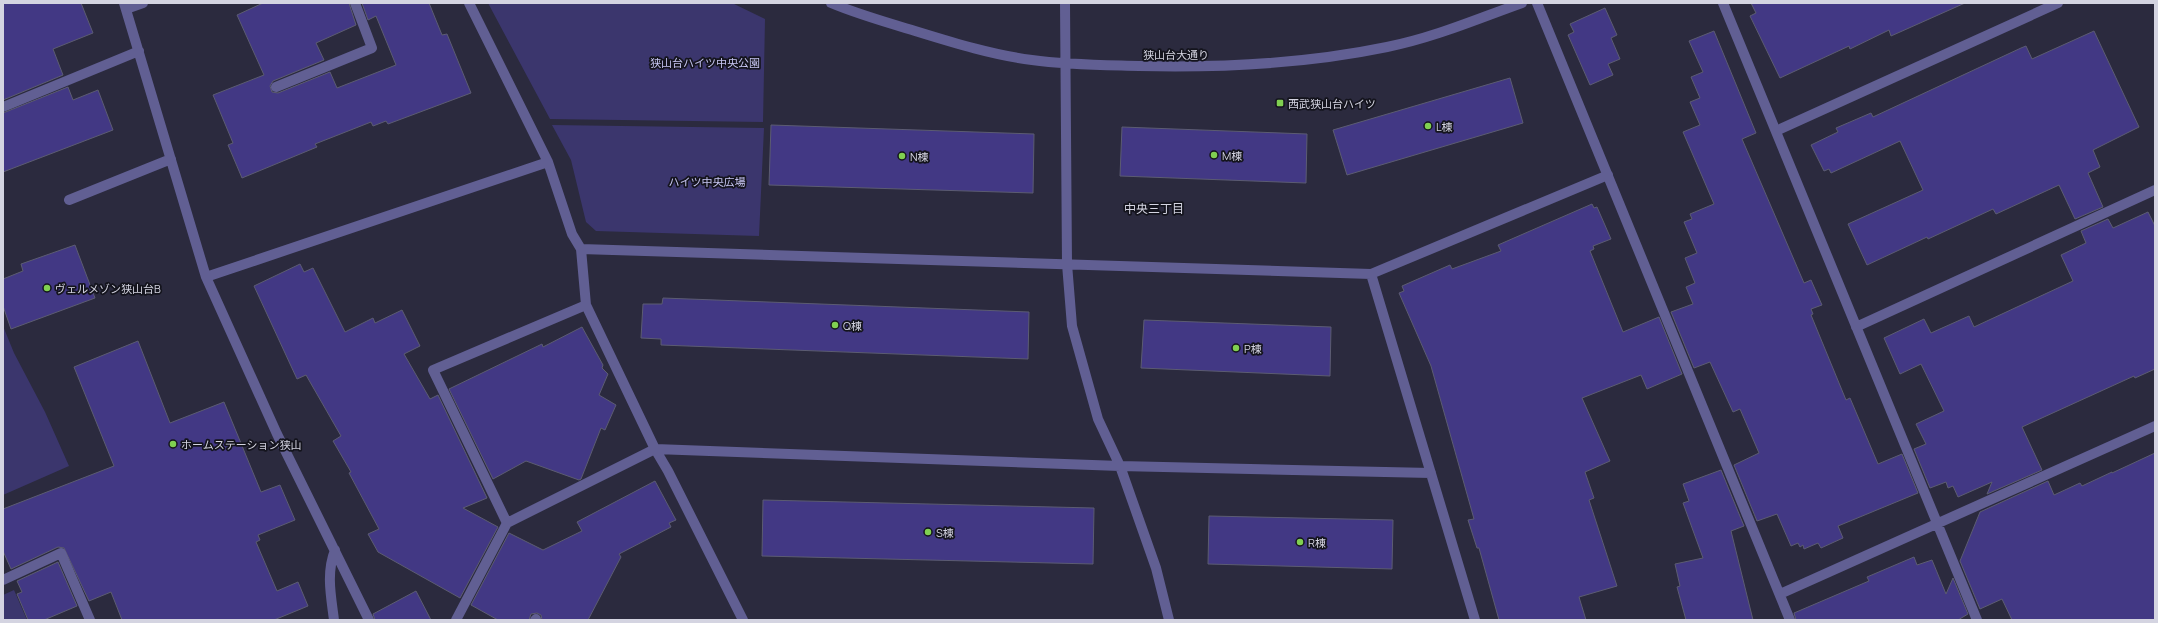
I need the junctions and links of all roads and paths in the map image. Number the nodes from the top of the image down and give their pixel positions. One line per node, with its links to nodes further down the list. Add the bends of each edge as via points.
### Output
1 (143, 3): 10 (street)
2 (355, 3): 13 (street, via 372,48)
3 (469, 3): 17 (street)
4 (831, 3): 12 (street, 狭山台大通り, via 848,11 947,41 1016,58)
5 (1065, 3): 12 (street)
6 (1522, 3): 12 (street, 狭山台大通り, via 1443,32 1388,47 1336,56 1273,63 1179,67)
7 (1537, 3): 18 (street)
8 (1723, 3): 15 (street)
9 (2058, 3): 15 (street)
10 (125, 6): 11 (street)
11 (139, 51): 14 (street); 16 (street)
12 (1066, 64): 22 (street)
13 (276, 87)
14 (3, 107)
15 (1776, 131): 26 (street)
16 (171, 158): 20 (street); 24 (street)
17 (548, 162): 21 (street, via 572,234); 24 (street)
18 (1608, 175): 23 (street); 35 (street)
19 (2155, 190): 26 (street)
20 (69, 200)
21 (581, 249): 22 (street); 25 (street)
22 (1067, 264): 23 (street); 29 (street, via 1072,326 1083,372 1098,419)
23 (1371, 274): 30 (street)
24 (206, 277): 33 (street, via 277,434)
25 (586, 305): 28 (street); 31 (street, via 433,370)
26 (1856, 327): 32 (street)
27 (2155, 426): 32 (street)
28 (655, 449): 29 (street); 31 (street); 40 (street)
29 (1120, 466): 30 (street); 41 (street, via 1156,568)
30 (1431, 473): 42 (street)
31 (507, 523): 39 (street)
32 (1938, 525): 35 (street); 44 (street)
33 (335, 550): 37 (street, via 330,562 329,577); 38 (street)
34 (3, 580): 36 (street, via 61,553)
35 (1780, 594): 43 (street)
36 (90, 620)
37 (334, 620)
38 (369, 620)
39 (456, 620)
40 (743, 620)
41 (1169, 620)
42 (1475, 620)
43 (1790, 620)
44 (1977, 620)

